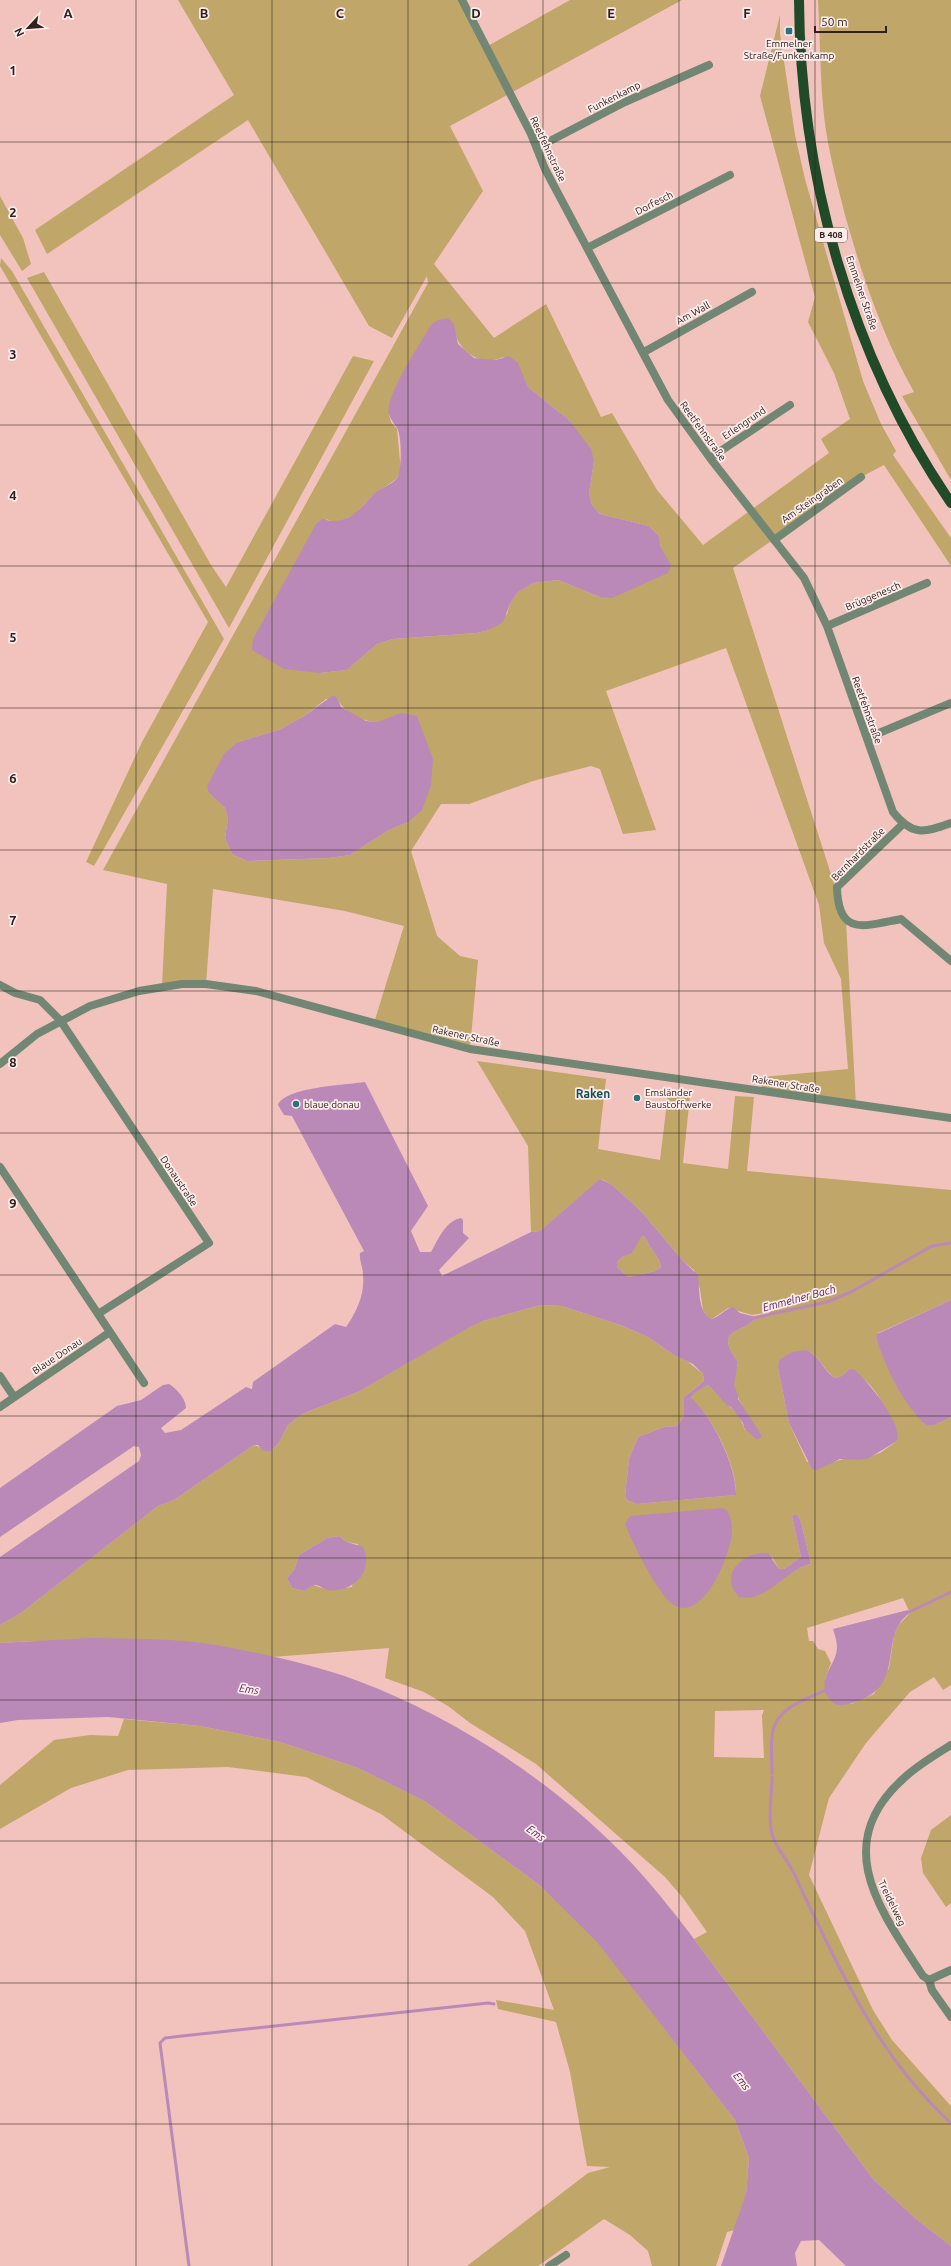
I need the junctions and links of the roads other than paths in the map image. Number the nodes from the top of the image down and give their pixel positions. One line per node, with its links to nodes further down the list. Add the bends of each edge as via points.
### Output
1 (462, 0): 4 (street, Reetfehnstraße)
2 (799, 0): 12 (main road, Emmelner Straße / B 408, via 802,76 808,122 828,224 847,291 873,360 904,425)
3 (709, 65): 4 (street, Funkenkamp, via 637,96 548,142 538,141)
4 (531, 134): 6 (street, Reetfehnstraße, via 545,169)
5 (730, 175): 6 (street, Dorfesch)
6 (587, 248): 8 (street, Reetfehnstraße)
7 (752, 292): 8 (street, Am Wall)
8 (644, 352): 10 (street, Reetfehnstraße, via 668,400)
9 (790, 405): 10 (street, Erlengrund)
10 (710, 458): 13 (street, Reetfehnstraße)
11 (861, 477): 13 (street, Am Steingraben)
12 (951, 503)
13 (774, 540): 15 (street, Reetfehnstraße, via 804,578)
14 (927, 583): 15 (street, Brüggenesch)
15 (827, 626): 17 (street, Reetfehnstraße)
16 (951, 703): 17 (street)
17 (866, 738): 19 (street, Reetfehnstraße, via 893,812)
18 (951, 823): 19 (street, via 925,831 911,829)
19 (903, 824): 20 (street, Bernhardstraße, via 836,887 837,903 846,921 856,926 901,919)
20 (951, 961)
21 (0, 985): 22 (street, via 15,993 40,1000)
22 (60, 1020): 23 (street, Rakener Straße, via 37,1034); 24 (street, Rakener Straße, via 90,1006 139,991 182,984 237,987 470,1049); 26 (street, Donaustraße, via 209,1243)
23 (0, 1064)
24 (951, 1118)
25 (0, 1167): 26 (street)
26 (98, 1314): 27 (street)
27 (110, 1332): 29 (street); 30 (street, Blaue Donau)
28 (0, 1376): 30 (street)
29 (144, 1383)
30 (14, 1397): 31 (street, Blaue Donau)
31 (0, 1407)
32 (951, 1745): 34 (street, Treidelweg, via 916,1767 888,1795 872,1821 865,1850 866,1867 872,1889 884,1914 923,1976)
33 (951, 1970): 34 (street)
34 (929, 1980): 35 (street, Treidelweg, via 932,1990)
35 (951, 2017)
36 (566, 2255): 37 (street)
37 (549, 2266)

